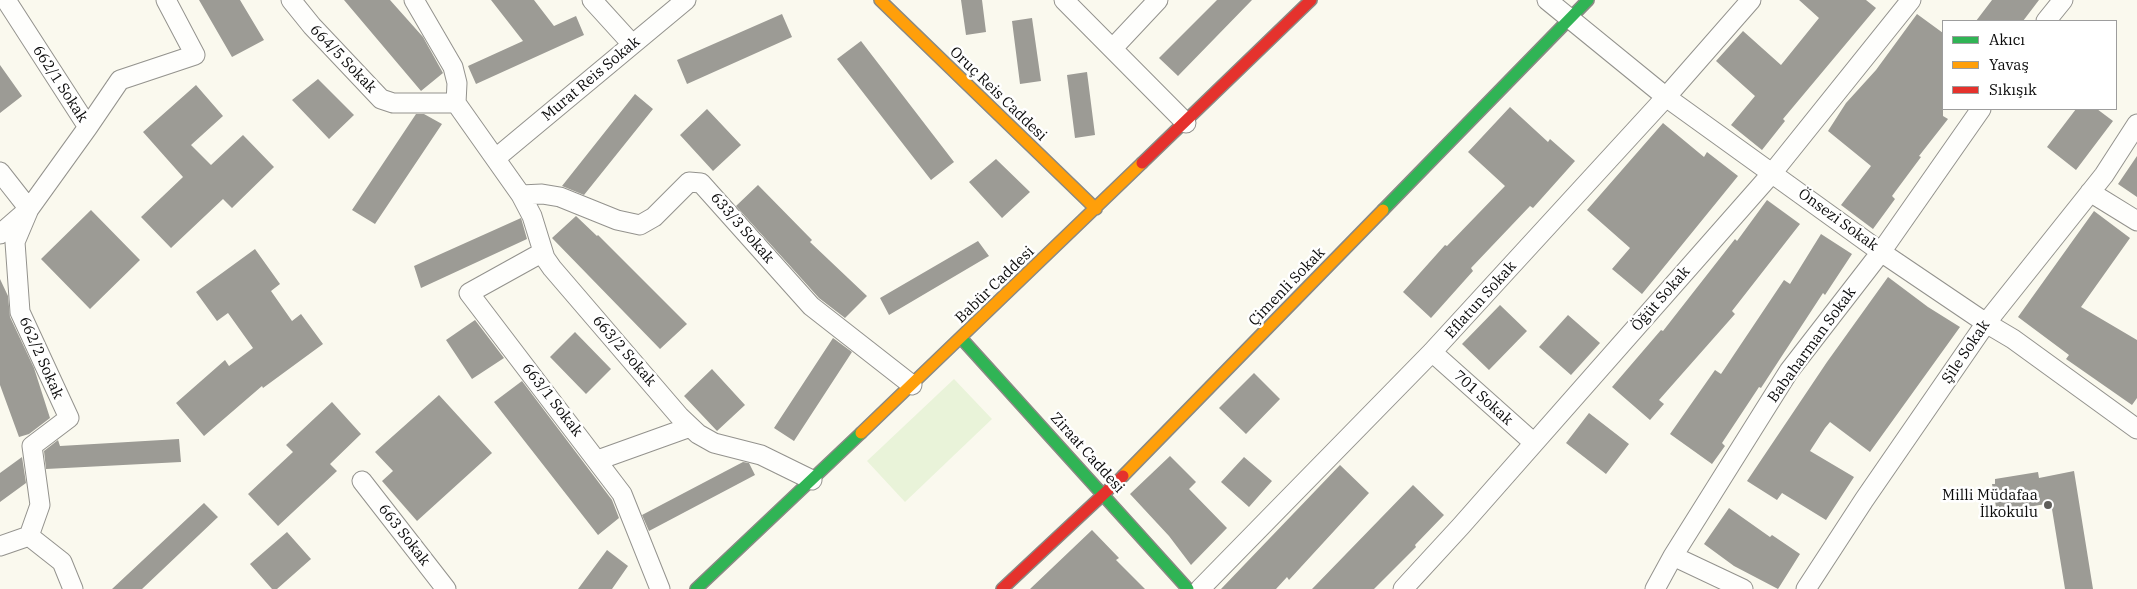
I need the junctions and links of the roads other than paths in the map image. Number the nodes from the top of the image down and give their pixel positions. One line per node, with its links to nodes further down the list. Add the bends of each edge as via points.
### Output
1 (6, 0): 25 (street, 662/1 Sokak)
2 (166, 0): 25 (street, via 195,54 120,80)
3 (291, 0): 21 (street, 664/5 Sokak, via 381,99 393,103)
4 (592, 0): 18 (street)
5 (686, 0): 18 (street, Murat Reis Sokak)
6 (1064, 0): 19 (street)
7 (1158, 0): 19 (street)
8 (1311, 0): 23 (street, Babür Caddesi)
9 (1547, 0): 16 (street, Önsezi Sokak)
10 (1588, 0): 16 (street, Çimenli Sokak)
11 (1752, 0): 20 (street, Eflatun Sokak)
12 (1910, 0): 28 (street, Öğüt Sokak)
13 (2063, 0): 17 (street)
14 (418, 2): 21 (street, via 453,67 457,83)
15 (892, 4): 32 (street, Oruç Reis Caddesi)
16 (1570, 20): 20 (street, Önsezi Sokak); 47 (street, Çimenli Sokak)
17 (2047, 20)
18 (632, 44): 26 (street, Murat Reis Sokak)
19 (1113, 48): 23 (street)
20 (1666, 97): 28 (street, Önsezi Sokak); 39 (street, Eflatun Sokak)
21 (456, 103): 26 (street)
22 (1980, 110): 36 (street, Babaharman Sokak)
23 (1186, 123): 32 (street, Babür Caddesi)
24 (2137, 124): 29 (street, Şile Sokak)
25 (88, 127): 31 (street, 662/1 Sokak)
26 (496, 158): 30 (street, 663/2 Sokak)
27 (0, 172): 31 (street)
28 (1773, 172): 36 (street, Önsezi Sokak); 43 (street, Öğüt Sokak)
29 (2090, 192): 33 (street); 37 (street, Şile Sokak)
30 (522, 195): 35 (street, 663/2 Sokak); 40 (street, 633/3 Sokak, via 542,194 560,198 616,220 640,225 654,217 689,182 701,183 811,306)
31 (30, 209): 34 (street, 662/1 Sokak); 48 (street, 662/2 Sokak, via 15,242 20,312 69,418 32,446 40,505)
32 (1096, 209): 38 (street, Babür Caddesi)
33 (2137, 221)
34 (0, 234)
35 (543, 252): 41 (street, 663/2 Sokak, via 552,268); 44 (street, 663/1 Sokak, via 469,293)
36 (1881, 252): 37 (street, Önsezi Sokak); 50 (street, Babaharman Sokak, via 1790,371)
37 (1986, 323): 42 (street, Önsezi Sokak, via 2014,339); 61 (street, Şile Sokak)
38 (962, 338): 40 (street, Babür Caddesi); 47 (street, Ziraat Caddesi)
39 (1432, 352): 43 (street, 701 Sokak); 57 (street, Eflatun Sokak)
40 (912, 385): 45 (street, Babür Caddesi)
41 (690, 427): 44 (street); 45 (street, 663/2 Sokak, via 714,443 761,455)
42 (2137, 429)
43 (1534, 443): 58 (street, Öğüt Sokak)
44 (598, 460): 53 (street, 663/1 Sokak, via 622,494)
45 (812, 480): 54 (street, Babür Caddesi)
46 (362, 481): 52 (street, 663 Sokak)
47 (1104, 494): 55 (street, Çimenli Sokak); 56 (street, Ziraat Caddesi)
48 (29, 536): 49 (street); 51 (street, via 62,562)
49 (0, 546)
50 (1673, 556): 59 (street, Babaharman Sokak); 60 (street)
51 (73, 589)
52 (446, 589)
53 (660, 589)
54 (696, 589)
55 (1002, 589)
56 (1188, 589)
57 (1200, 589)
58 (1403, 589)
59 (1655, 589)
60 (1743, 589)
61 (1806, 589)

